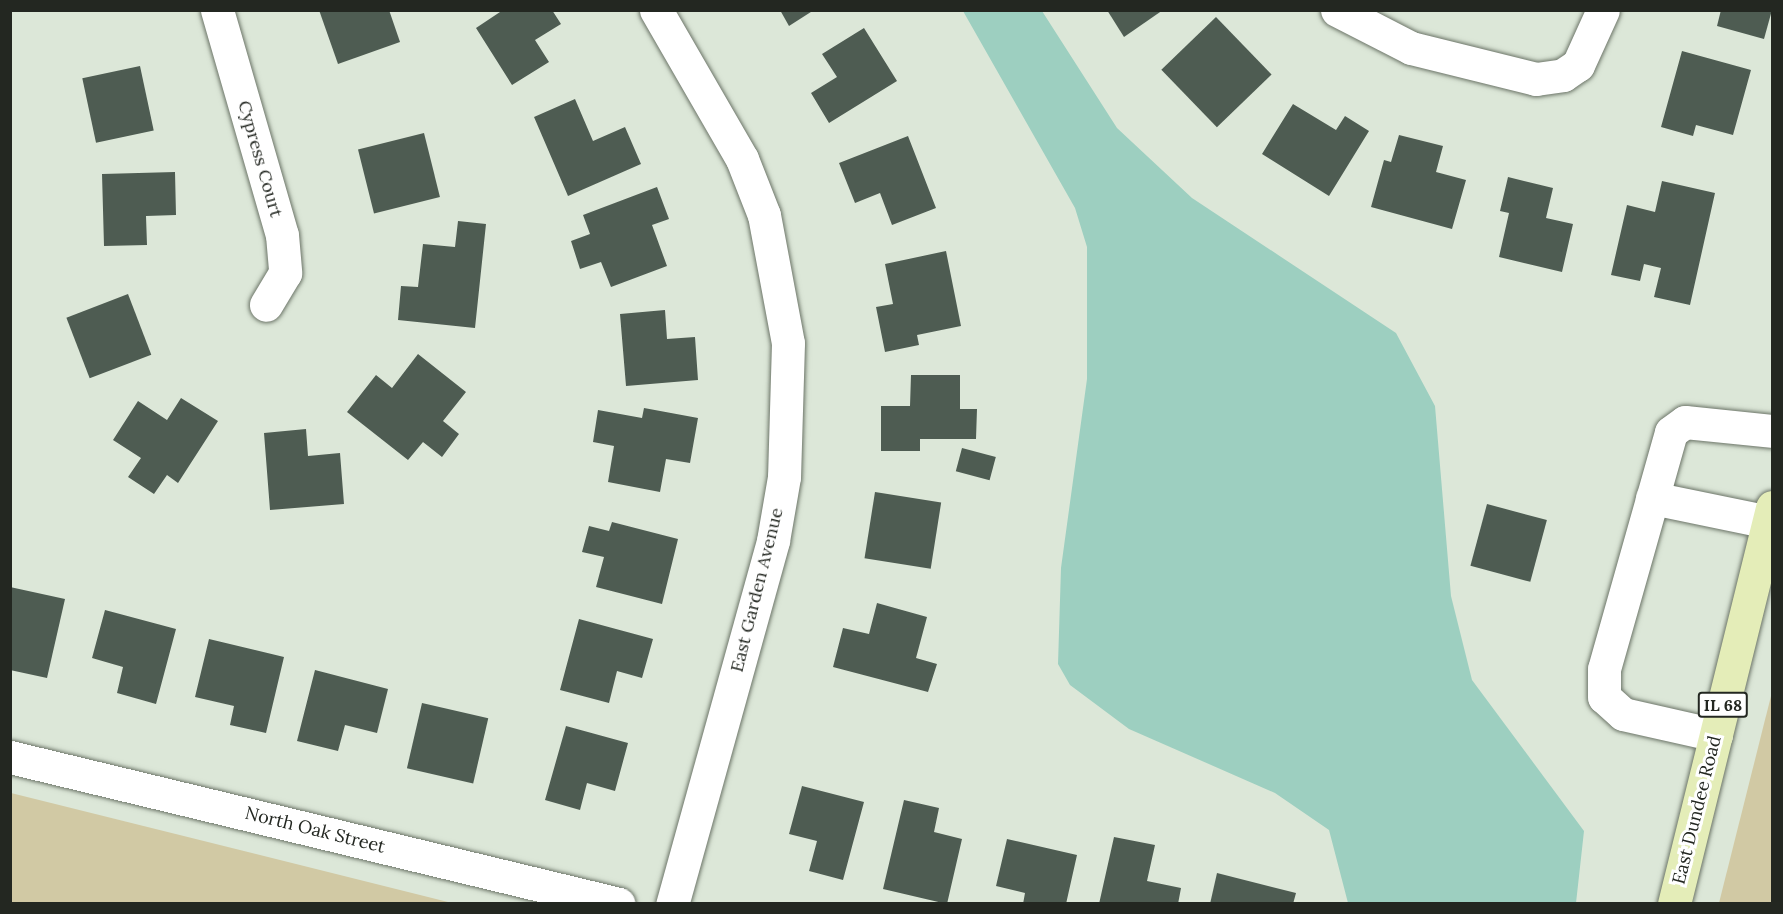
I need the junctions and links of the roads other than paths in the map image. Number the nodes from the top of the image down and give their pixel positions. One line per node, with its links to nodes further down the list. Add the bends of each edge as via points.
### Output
1 (217, 10): 5 (street, Cypress Court, via 282,236 285,273)
2 (656, 10): 12 (street, East Garden Avenue, via 742,159 764,214 788,343 784,477 773,541)
3 (1337, 10): 4 (street, via 1411,48 1536,78 1554,78 1578,65)
4 (1603, 10)
5 (266, 305)
6 (1773, 431): 7 (street, via 1685,422 1671,432)
7 (1652, 498): 8 (street); 9 (street, via 1604,669 1605,697 1623,714)
8 (1771, 514): 9 (main road, East Dundee Road / IL 68)
9 (1716, 735): 13 (main road, East Dundee Road / IL 68)
10 (10, 757): 11 (street, North Oak Street)
11 (619, 903)
12 (672, 903)
13 (1674, 903)

